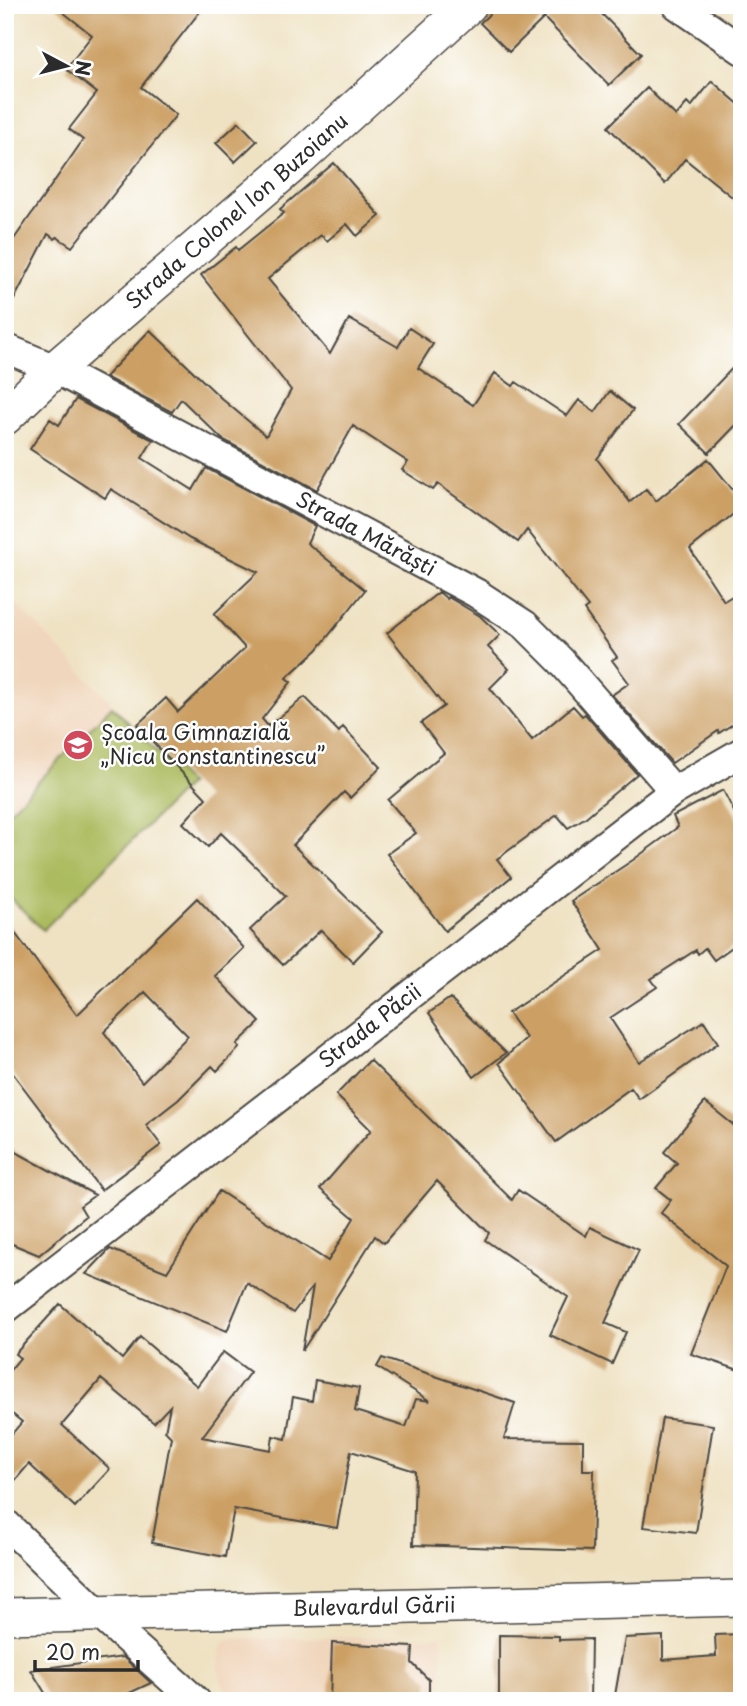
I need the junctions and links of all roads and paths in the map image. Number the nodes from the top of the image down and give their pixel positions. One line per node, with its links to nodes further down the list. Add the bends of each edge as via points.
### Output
1 (469, 5): 5 (street, Strada Colonel Ion Buzoianu)
2 (677, 5): 3 (street)
3 (742, 50)
4 (5, 348): 5 (street, Strada Mărăști)
5 (55, 369): 6 (street, Strada Colonel Ion Buzoianu); 8 (street, Strada Mărăști, via 476,593 525,625)
6 (5, 417)
7 (742, 752): 8 (street, Strada Păcii)
8 (674, 791): 9 (street, Strada Păcii)
9 (5, 1308)
10 (5, 1523): 12 (street)
11 (742, 1598): 12 (street, Bulevardul Gării)
12 (99, 1614): 13 (street, Bulevardul Gării); 14 (street)
13 (5, 1616)
14 (196, 1701)

